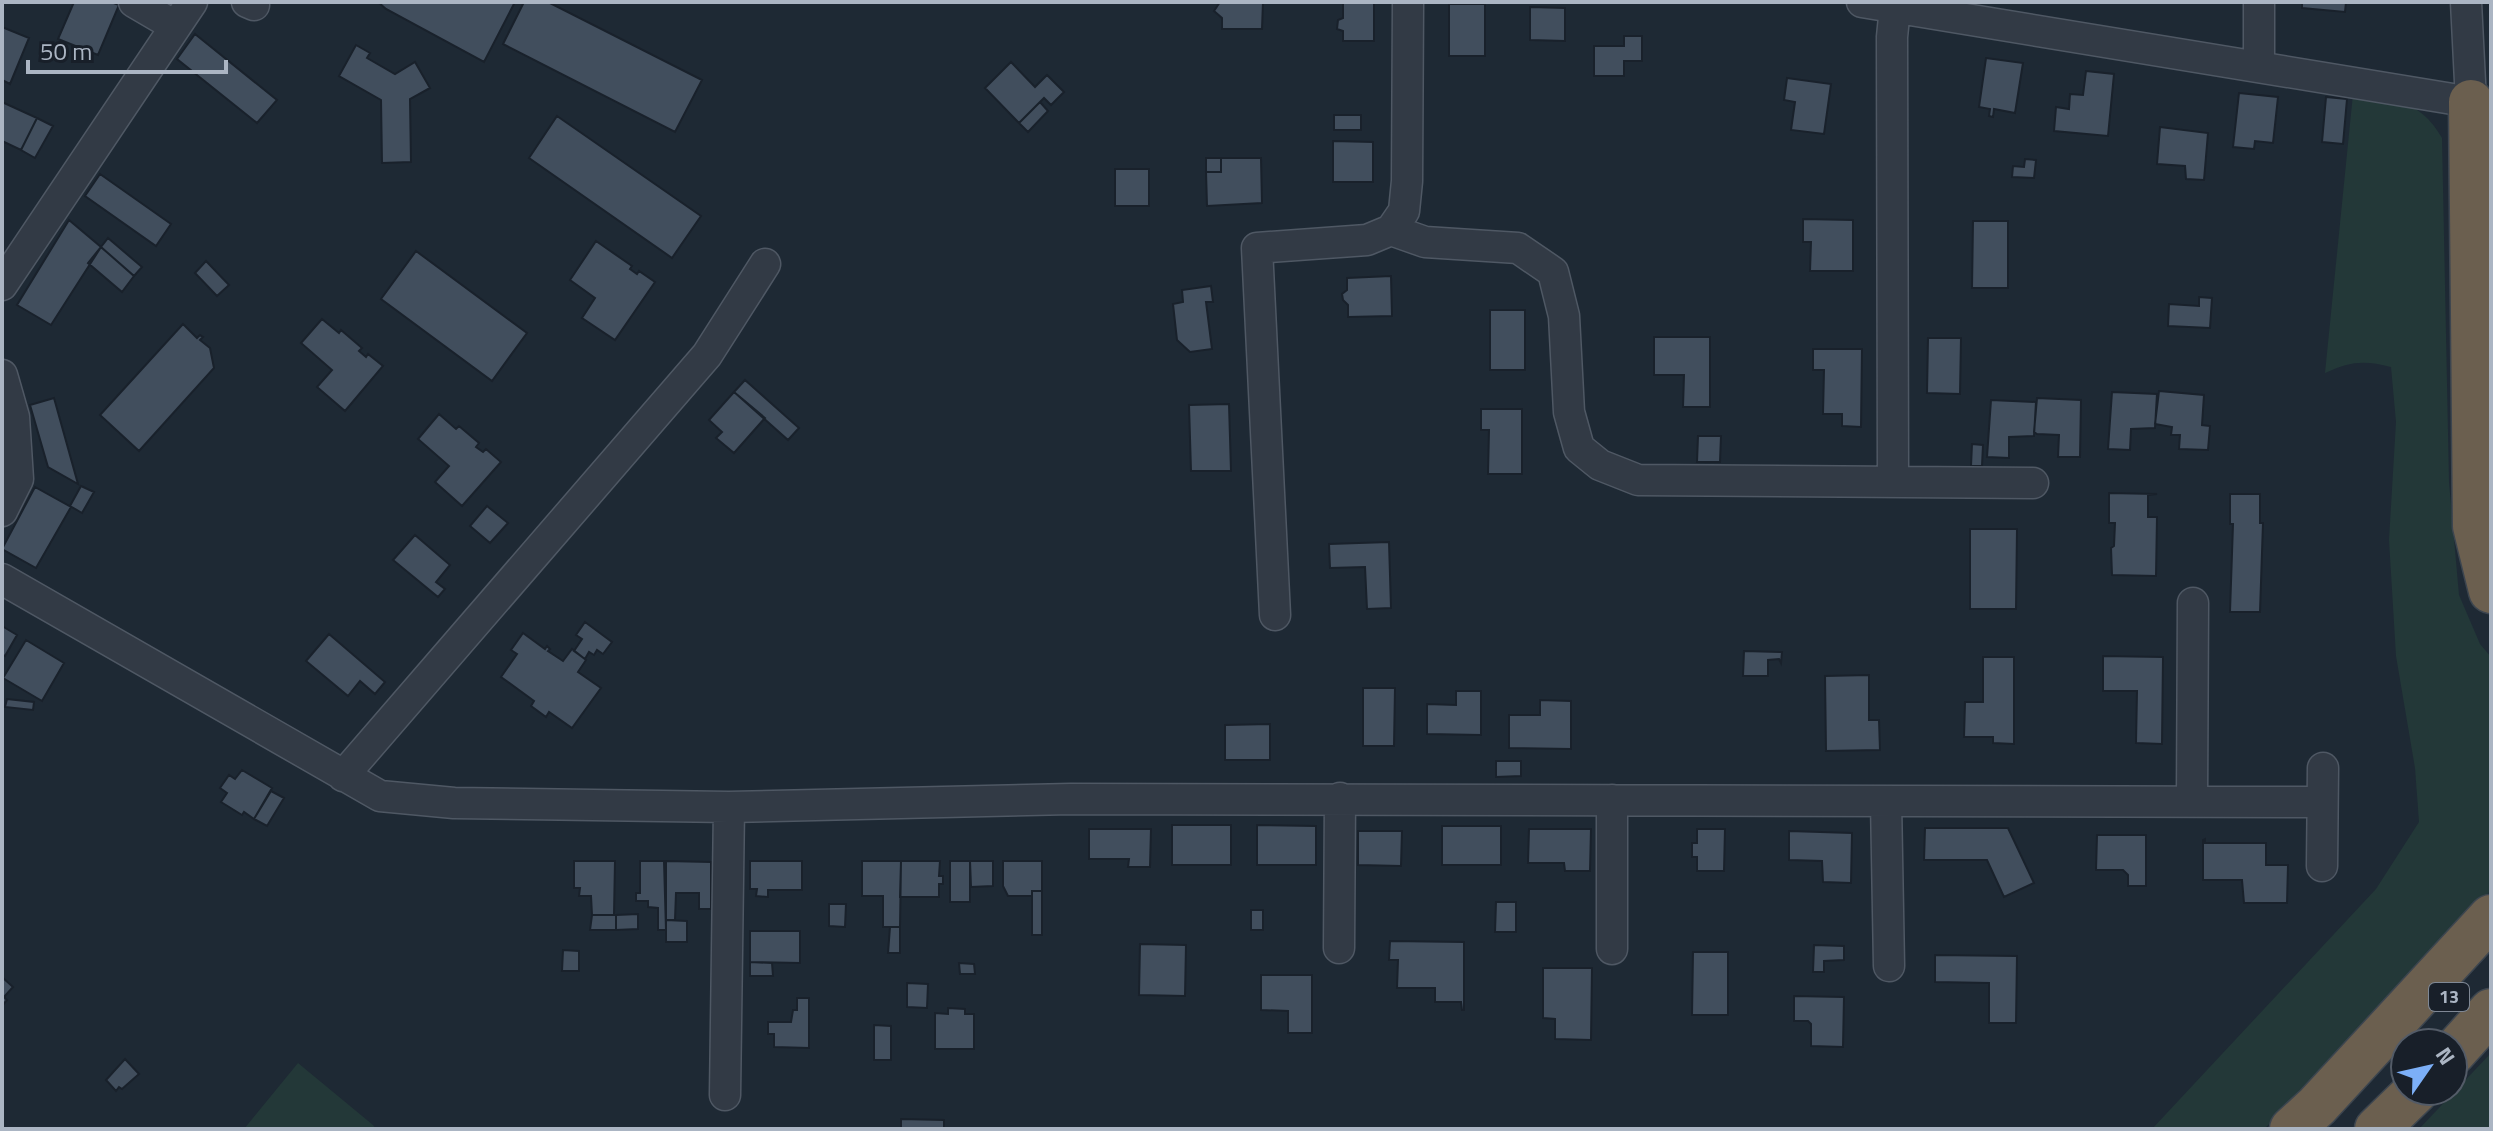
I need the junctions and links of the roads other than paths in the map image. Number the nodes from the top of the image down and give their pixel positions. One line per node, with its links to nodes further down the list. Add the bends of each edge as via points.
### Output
1 (134, 2): 7 (street)
2 (1408, 2): 10 (street, via 1407,181 1404,211)
3 (1862, 2): 6 (street)
4 (2259, 2): 8 (street)
5 (2466, 2): 9 (street)
6 (1895, 7): 8 (street); 14 (street)
7 (184, 14): 12 (street)
8 (2259, 66): 9 (street)
9 (2481, 104): 18 (highway, via 2475,526)
10 (1391, 230): 14 (street, via 1425,242 1518,248 1553,272 1564,316 1569,412 1579,448 1600,465 1638,480); 20 (street, via 1367,240 1257,248)
11 (765, 264): 22 (street, via 707,355)
12 (2, 285)
13 (2, 375): 16 (street, via 14,417 18,479)
14 (1893, 482): 15 (street)
15 (2033, 483)
16 (2, 511)
17 (2, 579): 22 (street)
18 (2491, 591)
19 (2193, 603): 26 (street)
20 (1275, 615)
21 (2323, 768): 27 (street)
22 (343, 776): 28 (street, via 380,796 454,803)
23 (1340, 798): 24 (street); 28 (street); 31 (street)
24 (1612, 800): 25 (street); 32 (street)
25 (1886, 801): 26 (street); 34 (street)
26 (2192, 801): 27 (street)
27 (2321, 802): 29 (street)
28 (729, 807): 39 (street)
29 (2322, 866)
30 (2491, 917): 41 (highway)
31 (1339, 948)
32 (1612, 949)
33 (2491, 950): 36 (highway, 13)
34 (1889, 966)
35 (2491, 1011): 37 (highway, 13)
36 (2421, 1027)
37 (2469, 1035)
38 (2389, 1061): 42 (highway, 13)
39 (725, 1095)
40 (2400, 1107): 43 (highway)
41 (2292, 1129)
42 (2320, 1129)
43 (2377, 1129)

